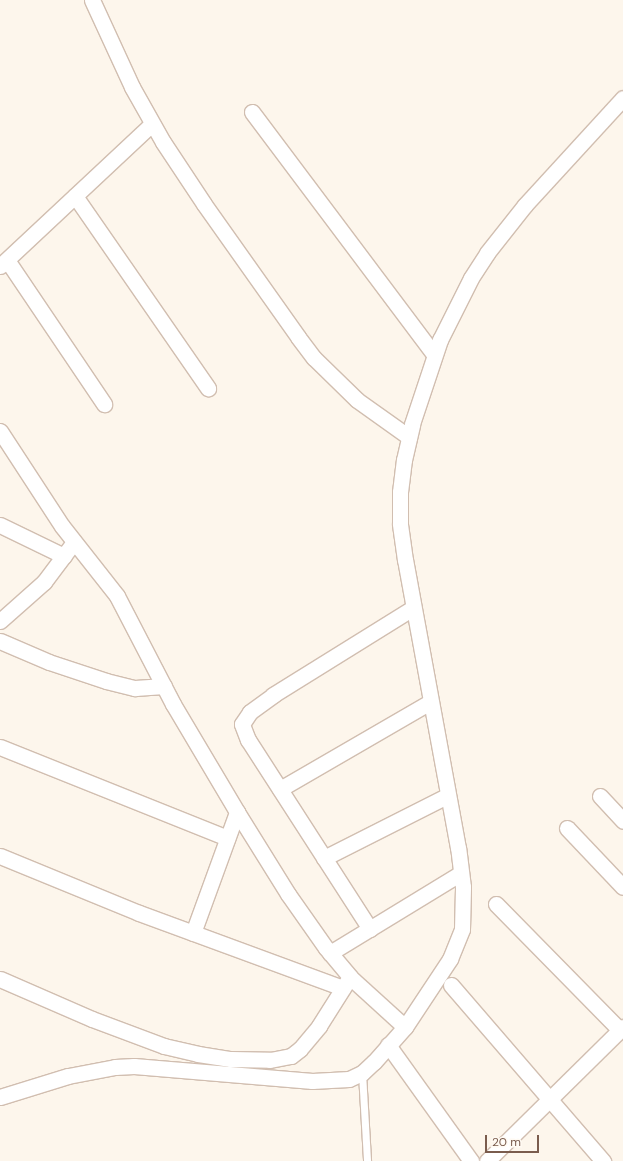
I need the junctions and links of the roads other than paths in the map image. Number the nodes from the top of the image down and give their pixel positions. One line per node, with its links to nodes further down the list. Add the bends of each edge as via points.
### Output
1 (92, 0): 4 (street)
2 (623, 98): 7 (street, via 525,205 487,253 453,312)
3 (252, 112): 7 (street)
4 (152, 124): 5 (street); 11 (street, via 204,204 314,358 357,400)
5 (75, 196): 6 (street); 8 (street)
6 (3, 263): 9 (street)
7 (434, 354): 11 (street)
8 (208, 388)
9 (104, 404)
10 (0, 431): 13 (street)
11 (409, 437): 15 (street, via 400,492 400,523)
12 (0, 525): 14 (street)
13 (74, 542): 14 (street); 18 (street, via 118,596)
14 (64, 556): 16 (street, via 44,582)
15 (413, 608): 19 (street); 21 (street, via 273,694 245,718 242,724 244,732)
16 (0, 621)
17 (0, 642): 18 (street, via 106,681 136,688)
18 (164, 686): 24 (street)
19 (430, 702): 21 (street); 22 (street)
20 (0, 747): 27 (street)
21 (280, 789): 29 (street)
22 (447, 796): 29 (street); 30 (street)
23 (600, 796): 25 (street)
24 (236, 812): 27 (street); 35 (street, via 288,894)
25 (623, 821)
26 (567, 828): 31 (street)
27 (228, 838): 34 (street)
28 (0, 856): 34 (street)
29 (324, 858): 33 (street)
30 (461, 873): 33 (street); 39 (street, via 464,910 458,942 450,959)
31 (623, 887)
32 (496, 904): 40 (street)
33 (370, 929): 35 (street)
34 (193, 933): 37 (street)
35 (330, 953): 37 (street)
36 (0, 979): 37 (street, via 98,1022 164,1046 231,1059 270,1060 291,1056 300,1049 319,1026)
37 (347, 982): 39 (street)
38 (451, 985): 44 (street)
39 (405, 1027): 41 (street)
40 (622, 1028): 44 (street)
41 (388, 1046): 42 (street); 46 (street)
42 (362, 1073): 43 (street, via 349,1080 312,1081 134,1066 115,1067 68,1076); 45 (lane)
43 (0, 1097)
44 (550, 1100): 47 (street); 48 (street)
45 (367, 1161)
46 (471, 1161)
47 (487, 1161)
48 (603, 1161)

